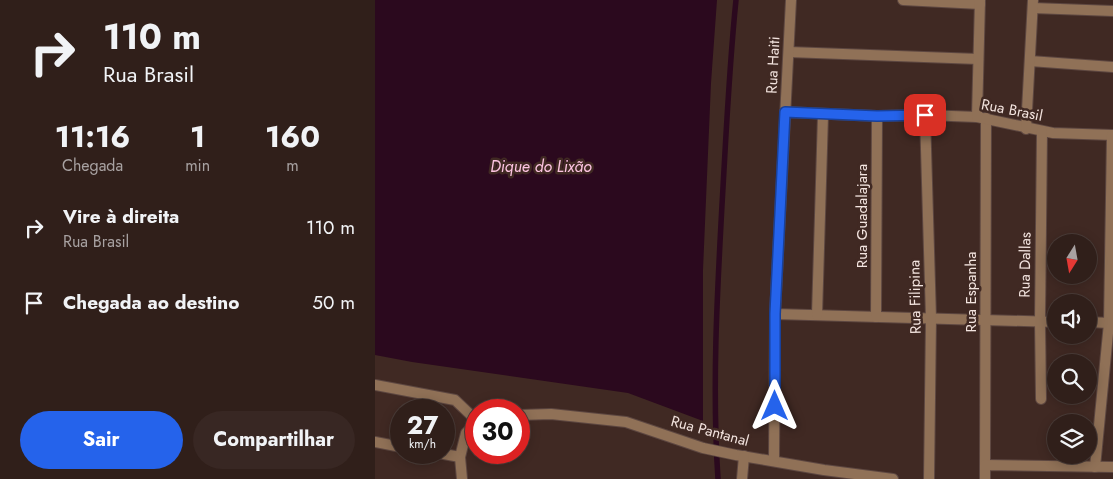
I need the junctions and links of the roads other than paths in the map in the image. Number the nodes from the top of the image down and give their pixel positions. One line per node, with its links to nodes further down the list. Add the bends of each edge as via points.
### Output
1 (791, 0): 6 (street, Rua Haiti)
2 (903, 0): 3 (street)
3 (980, 2): 7 (street, Rua Espanha)
4 (1033, 4): 5 (street); 8 (street)
5 (1113, 11)
6 (789, 52): 7 (street); 10 (street, Rua Haiti)
7 (978, 59): 14 (street, Rua Espanha)
8 (1030, 61): 9 (street); 15 (street)
9 (1113, 67)
10 (785, 112): 11 (street, Rua Brasil); 18 (street, Rua Haiti)
11 (823, 115): 13 (street, Rua Brasil); 19 (street)
12 (925, 115): 13 (street, Rua Brasil); 14 (street, Rua Brasil); 21 (street, Rua Filipina)
13 (877, 116): 20 (street, Rua Guadalajara)
14 (981, 118): 15 (street, Rua Brasil); 22 (street, Rua Espanha)
15 (1026, 129): 16 (street, Rua Brasil)
16 (1041, 131): 17 (street, Rua Brasil); 23 (street, Rua Dallas)
17 (1112, 135): 26 (street)
18 (775, 314): 19 (street); 37 (street, Rua Haiti)
19 (817, 315): 20 (street)
20 (876, 317): 21 (street)
21 (931, 318): 22 (street); 44 (street, Rua Filipina)
22 (986, 320): 23 (street); 38 (street, Rua Espanha)
23 (1040, 321): 24 (street); 28 (street, Rua Dallas)
24 (1047, 321)
25 (1097, 322): 26 (street)
26 (1109, 323): 39 (street)
27 (375, 385): 29 (street, via 455,400)
28 (1041, 400)
29 (465, 410)
30 (530, 415): 35 (street, Rua Pantanal, via 626,422 703,448)
31 (465, 437): 36 (street)
32 (375, 442): 33 (street)
33 (390, 445)
34 (455, 456): 36 (street)
35 (740, 456): 37 (street, Rua Pantanal); 42 (street)
36 (460, 457): 41 (street)
37 (774, 461): 43 (street, Rua Pantanal)
38 (985, 465): 39 (street); 45 (street, Rua Espanha)
39 (1095, 467): 40 (street)
40 (1113, 467)
41 (461, 479)
42 (742, 479)
43 (893, 479)
44 (929, 479)
45 (985, 479)

